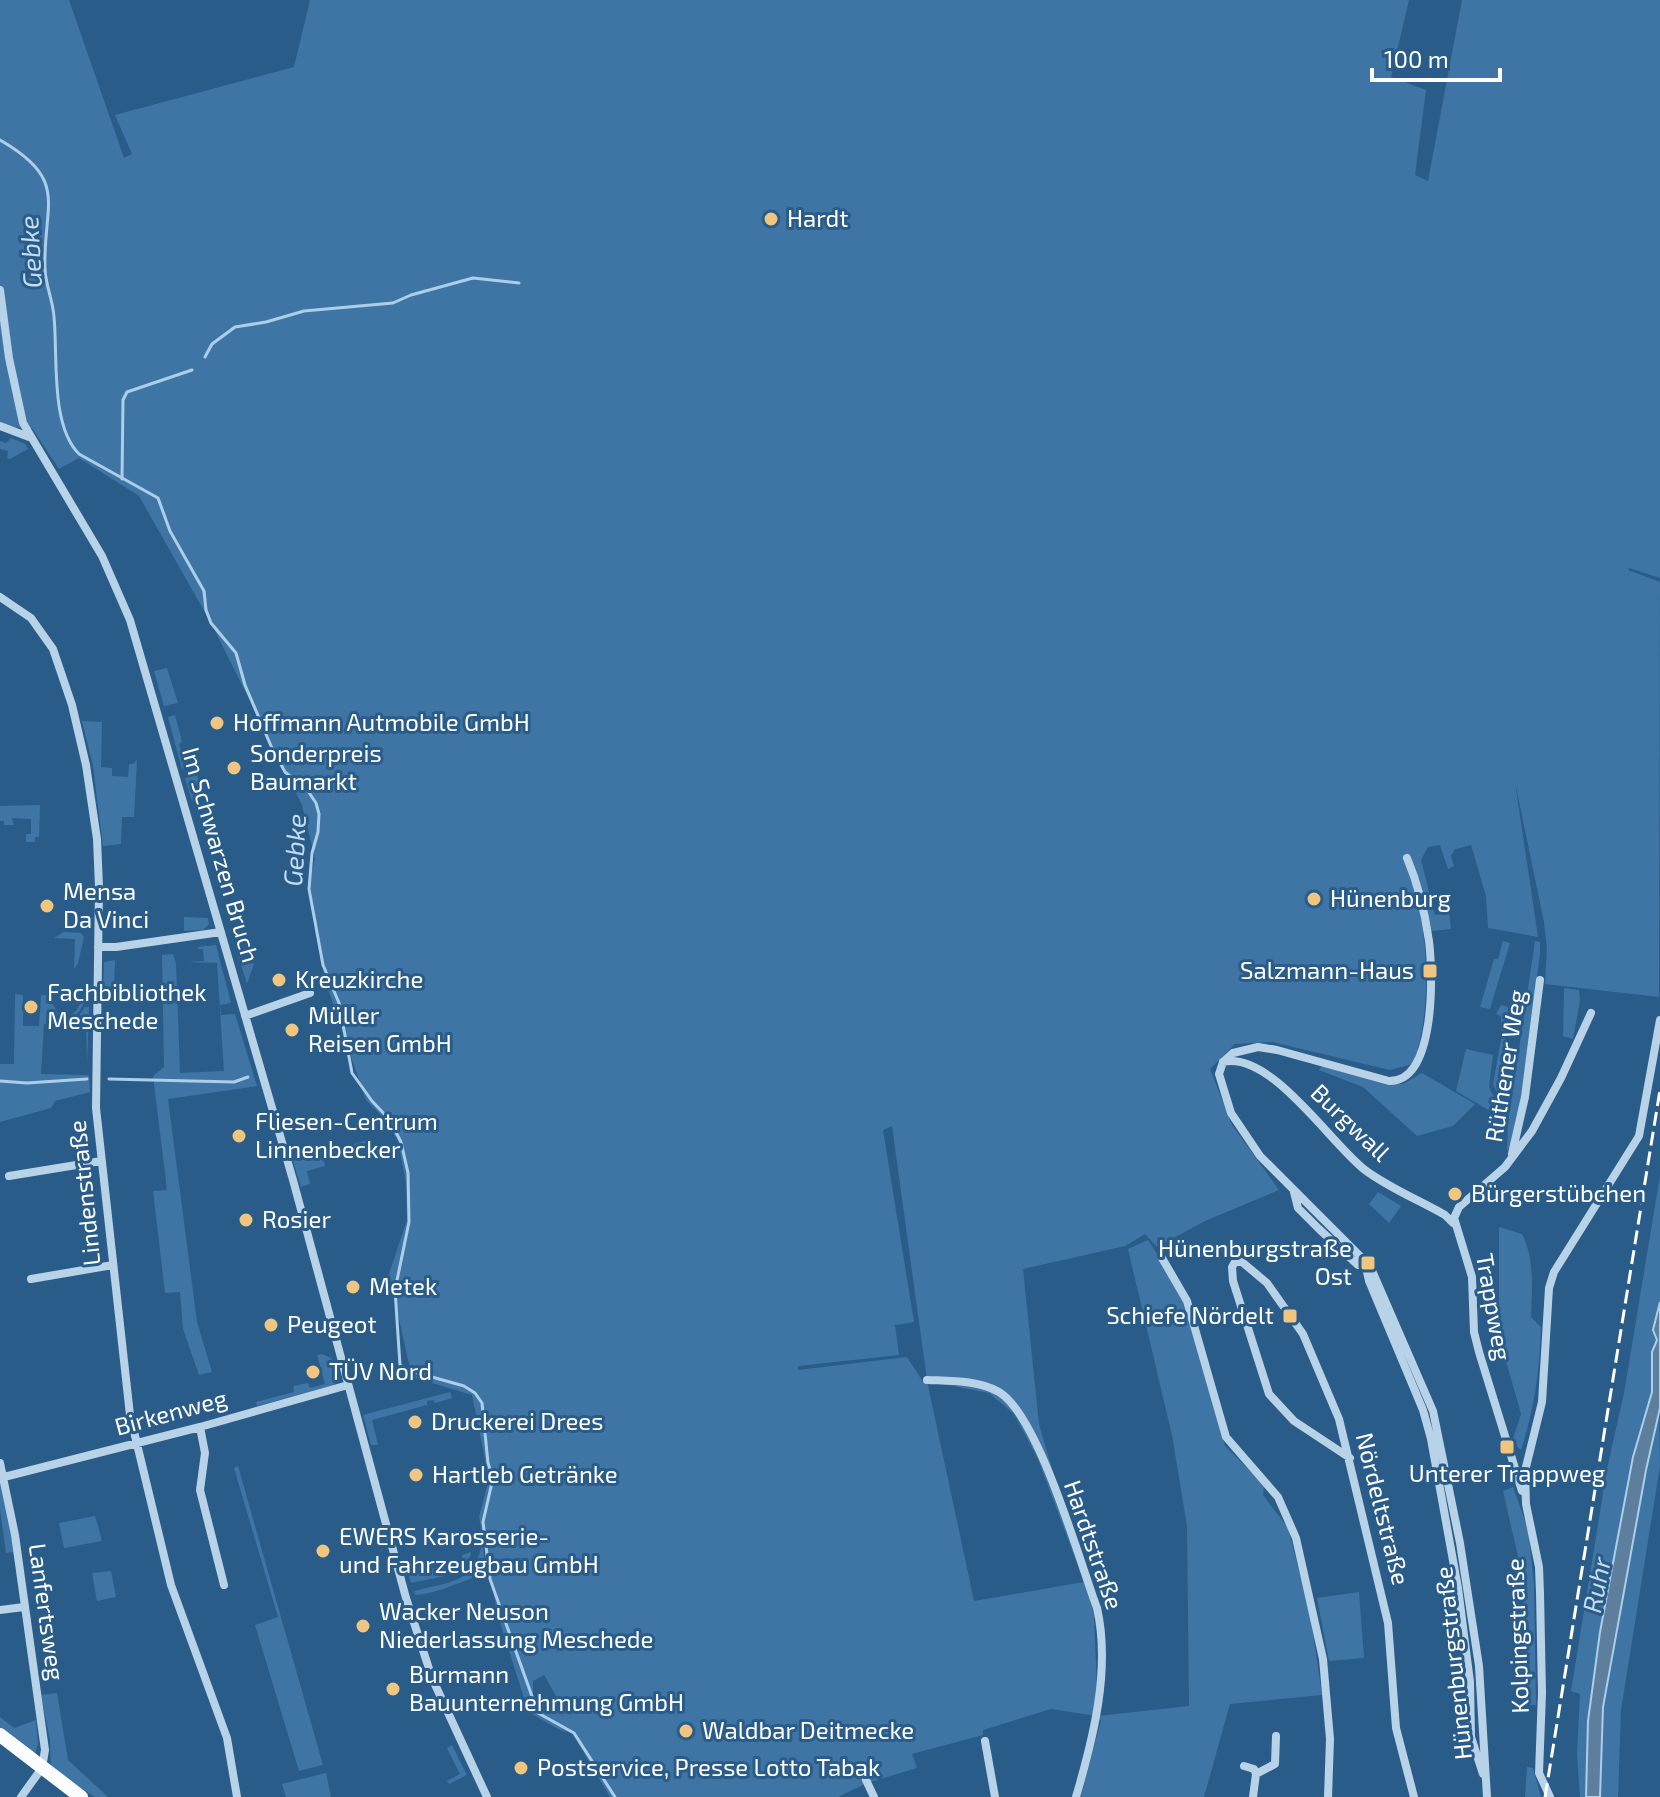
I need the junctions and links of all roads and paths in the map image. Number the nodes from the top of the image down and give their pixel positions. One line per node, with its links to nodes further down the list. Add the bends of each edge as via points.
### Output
1 (0, 290): 3 (street, Im Schwarzen Bruch, via 20,413)
2 (0, 426): 3 (street)
3 (30, 438): 6 (street, Im Schwarzen Bruch, via 121,597)
4 (0, 597): 7 (street, Lindenstraße, via 41,630 72,705 97,839)
5 (1407, 858): 13 (street, via 1430,954 1425,1042 1411,1074 1389,1081 1277,1050)
6 (221, 932): 7 (street); 11 (street, Im Schwarzen Bruch)
7 (98, 947): 17 (street, Lindenstraße, via 95,1084)
8 (1540, 980): 16 (street, Rüthener Weg)
9 (310, 993): 11 (street)
10 (1591, 1013): 16 (street, via 1549,1103)
11 (245, 1016): 28 (street, Im Schwarzen Bruch)
12 (1660, 1020): 34 (street, Kolpingstraße, via 1639,1136 1551,1281 1542,1402 1525,1471)
13 (1238, 1050): 14 (street); 15 (street)
14 (1239, 1061): 15 (street); 21 (street, Burgwall, via 1279,1084 1364,1169)
15 (1223, 1062): 19 (street, Hünenburgstraße, via 1221,1083 1235,1119)
16 (1511, 1159): 20 (street)
17 (101, 1161): 18 (street); 24 (street, Lindenstraße)
18 (9, 1176)
19 (1294, 1192): 25 (street, Hünenburgstraße); 25 (street, Hünenburgstraße, via 1298,1208)
20 (1459, 1207): 21 (street); 22 (street)
21 (1436, 1210): 22 (street, Burgwall)
22 (1453, 1223): 34 (street, Trappweg, via 1471,1272 1479,1352)
23 (1162, 1258): 53 (street, via 1187,1301 1226,1437 1278,1497 1296,1538 1323,1659 1330,1739)
24 (113, 1265): 26 (street); 30 (street, Lindenstraße)
25 (1369, 1271): 55 (street, Hünenburgstraße, via 1427,1395 1440,1438 1478,1655)
26 (31, 1279)
27 (927, 1380): 51 (street, Hardtstraße, via 982,1385 1020,1412 1037,1444 1097,1608 1099,1707)
28 (348, 1385): 29 (street, Birkenweg); 48 (street, Im Schwarzen Bruch, via 426,1664)
29 (200, 1427): 30 (street, Birkenweg); 35 (street, via 205,1453 200,1490)
30 (135, 1443): 33 (street, Birkenweg); 47 (street, Lindenstraße, via 171,1585 227,1738)
31 (1350, 1458): 31 (street, Nördeltstraße, via 1303,1334 1273,1289 1238,1261 1232,1267 1233,1281 1269,1394 1294,1421); 54 (street, Nördeltstraße, via 1388,1623 1396,1728)
32 (0, 1463): 33 (street, Lanfertsweg)
33 (4, 1477): 36 (street, Lanfertsweg)
34 (1526, 1504): 56 (street, Kolpingstraße, via 1539,1567 1539,1773)
35 (224, 1585)
36 (24, 1607): 37 (street); 42 (street, Lanfertsweg, via 45,1741)
37 (0, 1610)
38 (0, 1735): 42 (main road)
39 (1276, 1736): 43 (street, via 1275,1764)
40 (985, 1741): 50 (street)
41 (1244, 1766): 43 (street)
42 (42, 1768): 45 (street); 46 (main road)
43 (1256, 1774): 52 (street)
44 (866, 1780): 49 (street)
45 (21, 1797)
46 (81, 1797)
47 (237, 1797)
48 (487, 1797)
49 (874, 1797)
50 (995, 1797)
51 (1076, 1797)
52 (1253, 1797)
53 (1328, 1797)
54 (1414, 1797)
55 (1487, 1797)
56 (1550, 1797)

